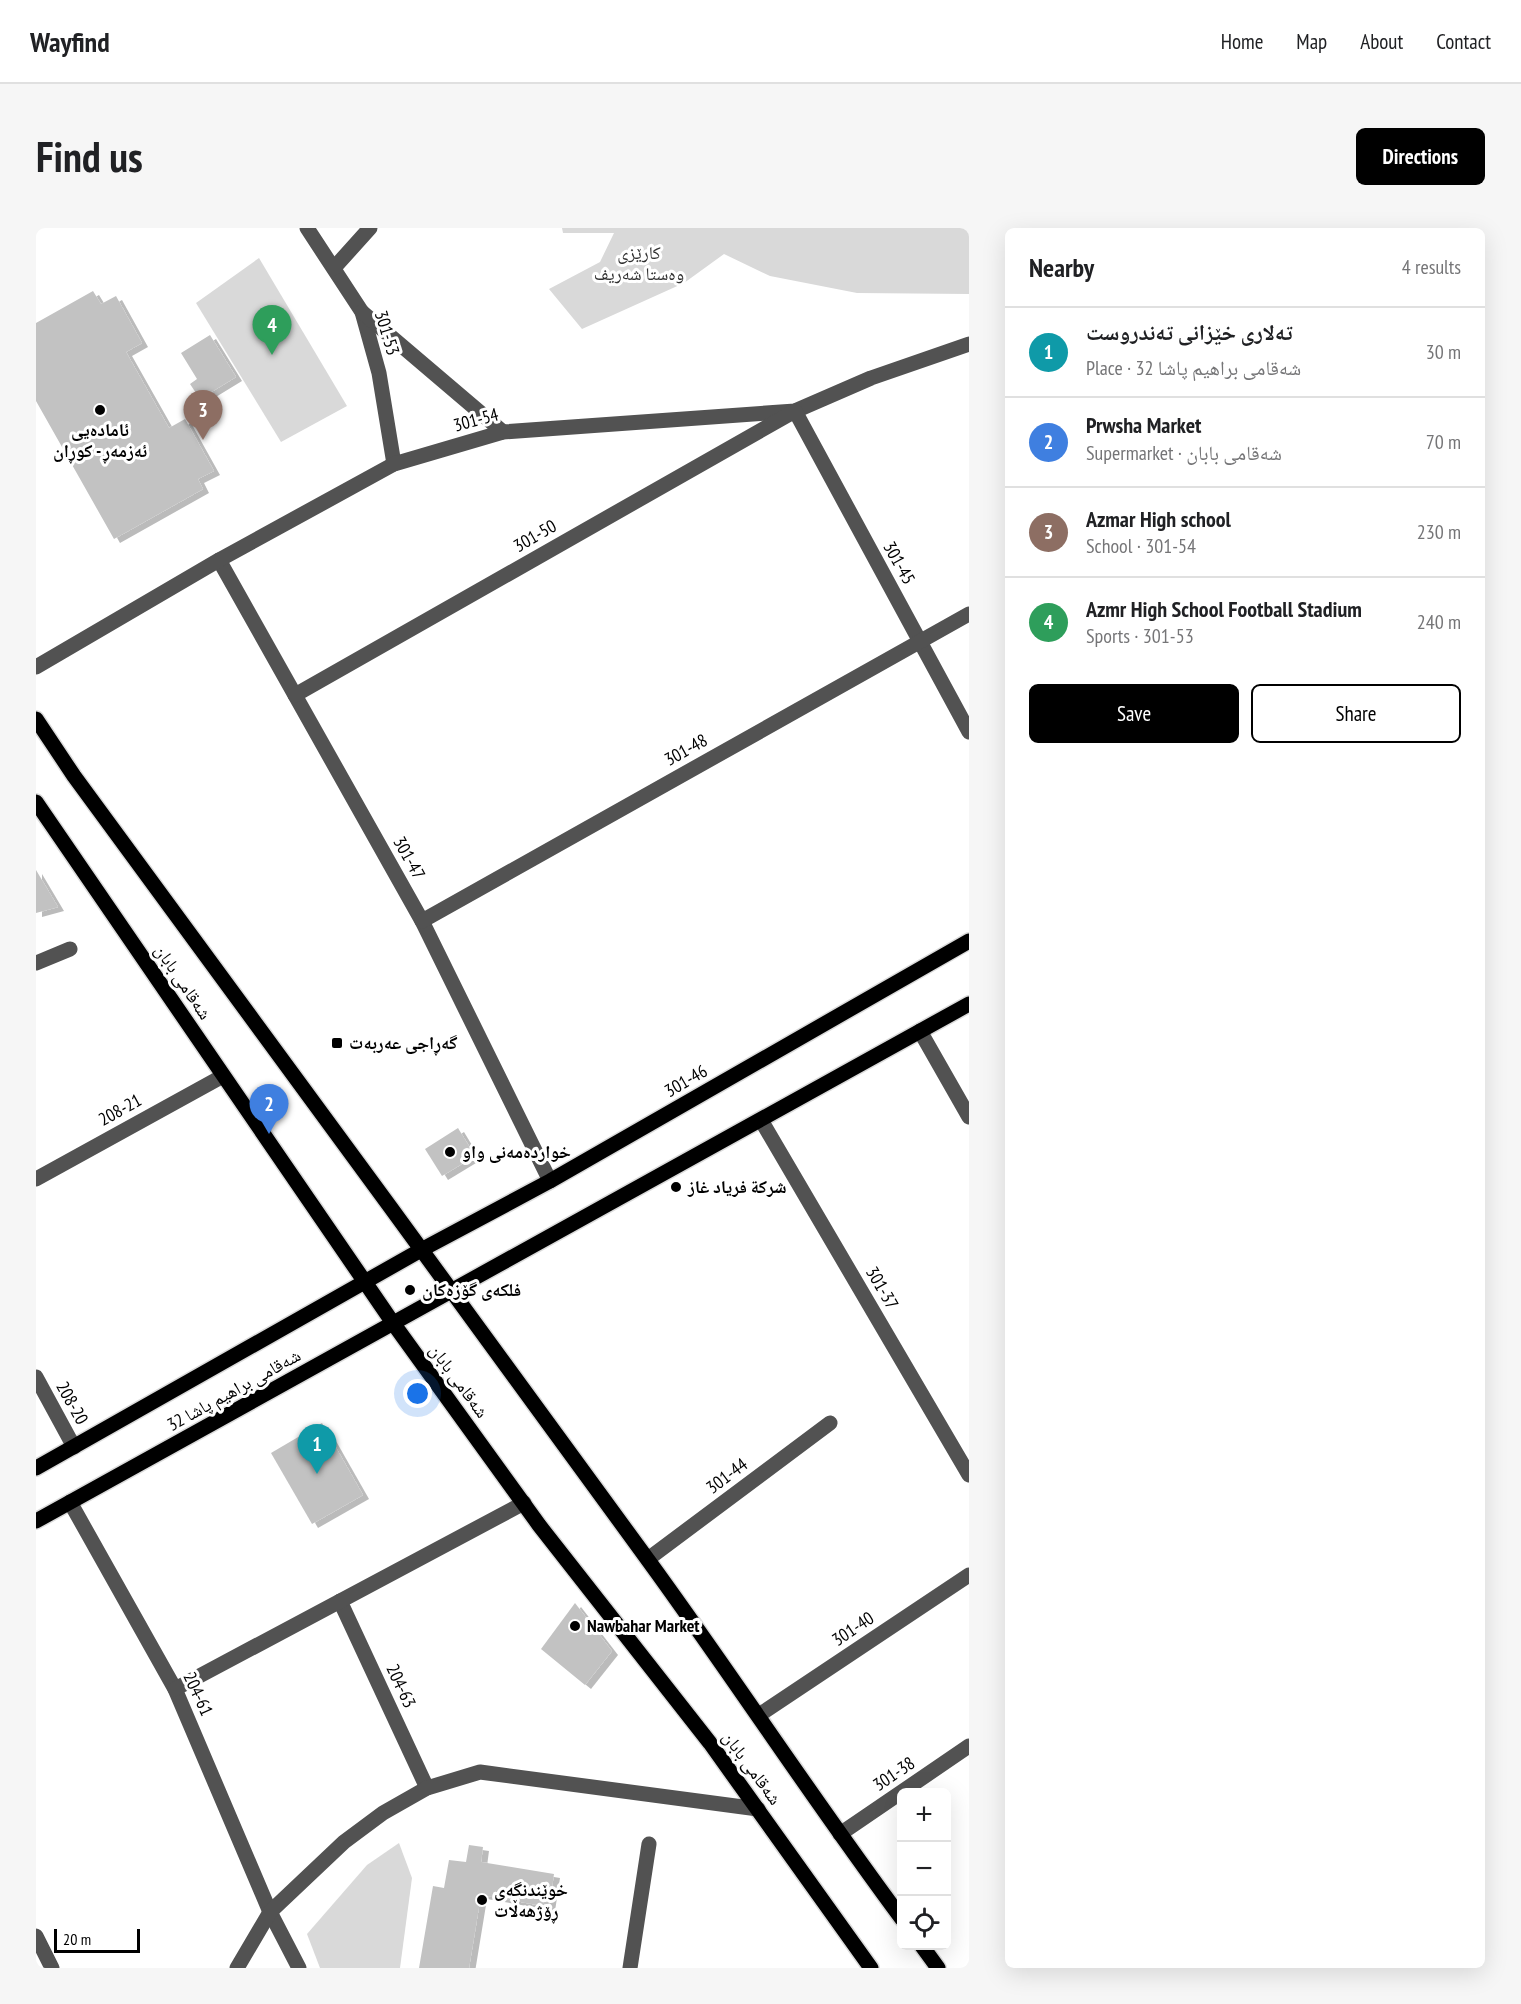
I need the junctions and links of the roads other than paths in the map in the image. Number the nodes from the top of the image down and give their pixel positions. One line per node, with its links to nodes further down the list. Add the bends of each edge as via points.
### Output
1 (307, 228): 3 (street, 301-53)
2 (370, 228): 3 (street)
3 (334, 268): 4 (street, 301-53)
4 (362, 312): 7 (street); 8 (street, 301-53, via 379,373)
5 (969, 344): 6 (street, 301-54, via 871,378)
6 (795, 411): 7 (street, 301-54); 11 (street, 301-45); 13 (street, 301-50)
7 (504, 432): 8 (street, 301-54)
8 (394, 464): 9 (street, 301-54)
9 (219, 560): 12 (street, 301-54); 13 (street, 301-47)
10 (969, 614): 11 (street, 301-48)
11 (920, 642): 15 (street, 301-45); 17 (street, 301-48)
12 (36, 668)
13 (295, 695): 17 (street, 301-47)
14 (36, 719): 28 (main road)
15 (969, 732)
16 (36, 802): 23 (main road, شەقامی بابان)
17 (422, 921): 27 (street, 301-47)
18 (969, 941): 27 (main road, 301-46)
19 (70, 949): 20 (street)
20 (36, 963)
21 (969, 1004): 22 (main road)
22 (920, 1031): 24 (street); 25 (main road)
23 (223, 1076): 26 (street, 208-21); 29 (main road, شەقامی بابان)
24 (969, 1117)
25 (761, 1120): 30 (main road); 36 (street, 301-37)
26 (36, 1179)
27 (550, 1181): 28 (main road, 301-46)
28 (421, 1250): 29 (main road, شەقامی براهیم پاشا 32); 30 (main road)
29 (364, 1282): 31 (main road, شەقامی بابان); 34 (main road, شەقامی براهیم پاشا 32)
30 (450, 1292): 31 (main road, شەقامی براهیم پاشا 32); 40 (main road)
31 (393, 1323): 37 (main road, شەقامی براهیم پاشا 32); 38 (main road, شەقامی بابان)
32 (36, 1377): 34 (street, 208-20)
33 (830, 1423): 40 (street, 301-44)
34 (74, 1447): 35 (main road, شەقامی براهیم پاشا 32)
35 (36, 1468)
36 (969, 1475)
37 (70, 1502): 39 (main road, شەقامی براهیم پاشا 32); 43 (street, 204-61)
38 (524, 1503): 42 (street); 47 (main road, شەقامی بابان)
39 (36, 1521)
40 (648, 1559): 44 (main road)
41 (969, 1575): 44 (street, 301-40)
42 (340, 1601): 43 (street); 46 (street, 204-63)
43 (175, 1689): 51 (street, 204-61)
44 (759, 1715): 48 (main road)
45 (969, 1746): 48 (street, 301-38)
46 (427, 1788): 47 (street, via 480,1772); 51 (street, via 383,1813 344,1842)
47 (758, 1809): 58 (main road, شەقامی بابان)
48 (840, 1834): 50 (main road)
49 (649, 1844): 57 (street)
50 (897, 1911)
51 (270, 1912): 55 (street); 56 (street, 204-61)
52 (36, 1936): 54 (street)
53 (925, 1950): 59 (main road)
54 (52, 1968)
55 (237, 1968)
56 (299, 1968)
57 (630, 1968)
58 (871, 1968)
59 (938, 1968)

